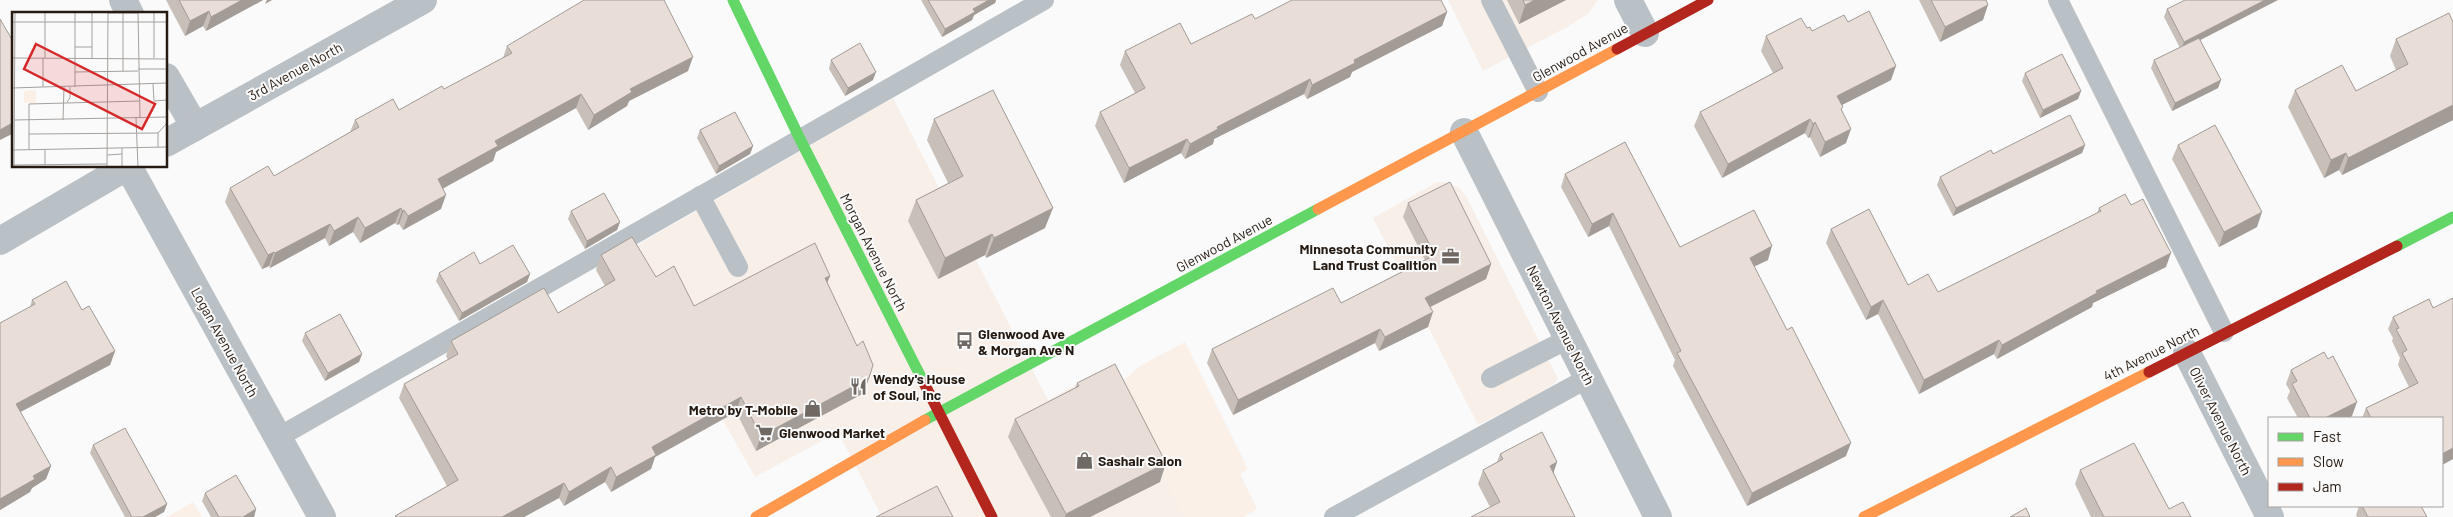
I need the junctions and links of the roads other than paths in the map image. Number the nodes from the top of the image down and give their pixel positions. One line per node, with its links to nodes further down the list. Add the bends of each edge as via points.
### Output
1 (122, 0): 9 (street)
2 (423, 0): 13 (street, 3rd Avenue North)
3 (733, 0): 15 (street, Morgan Avenue North)
4 (1044, 0): 15 (lane)
5 (1491, 0): 12 (lane)
6 (1628, 0): 10 (street)
7 (1708, 0): 10 (street, Glenwood Avenue)
8 (2058, 0): 23 (lane)
9 (129, 12)
10 (1645, 33): 12 (street, Glenwood Avenue)
11 (168, 80): 13 (street)
12 (1538, 92): 14 (street, Glenwood Avenue)
13 (195, 127): 16 (street, 3rd Avenue North)
14 (1464, 132): 24 (street, Newton Avenue North); 28 (street, Glenwood Avenue)
15 (800, 139): 19 (lane); 28 (street, Morgan Avenue North)
16 (168, 142)
17 (125, 168): 21 (street)
18 (129, 168): 29 (street, Logan Avenue North)
19 (700, 196): 22 (lane); 29 (lane)
20 (2453, 217): 23 (street, 4th Avenue North)
21 (0, 240)
22 (738, 267)
23 (2224, 332): 25 (street, 4th Avenue North)
24 (1568, 339): 26 (lane); 27 (street, Newton Avenue North)
25 (2187, 353): 35 (street, 4th Avenue North); 36 (street, Oliver Avenue North)
26 (1491, 378)
27 (1588, 378): 33 (lane); 34 (street, Newton Avenue North)
28 (939, 413): 31 (street, Glenwood Avenue); 32 (street, Morgan Avenue North)
29 (277, 438): 30 (street, Logan Avenue North)
30 (322, 517)
31 (756, 517)
32 (992, 517)
33 (1334, 517)
34 (1658, 517)
35 (1864, 517)
36 (2270, 517)

